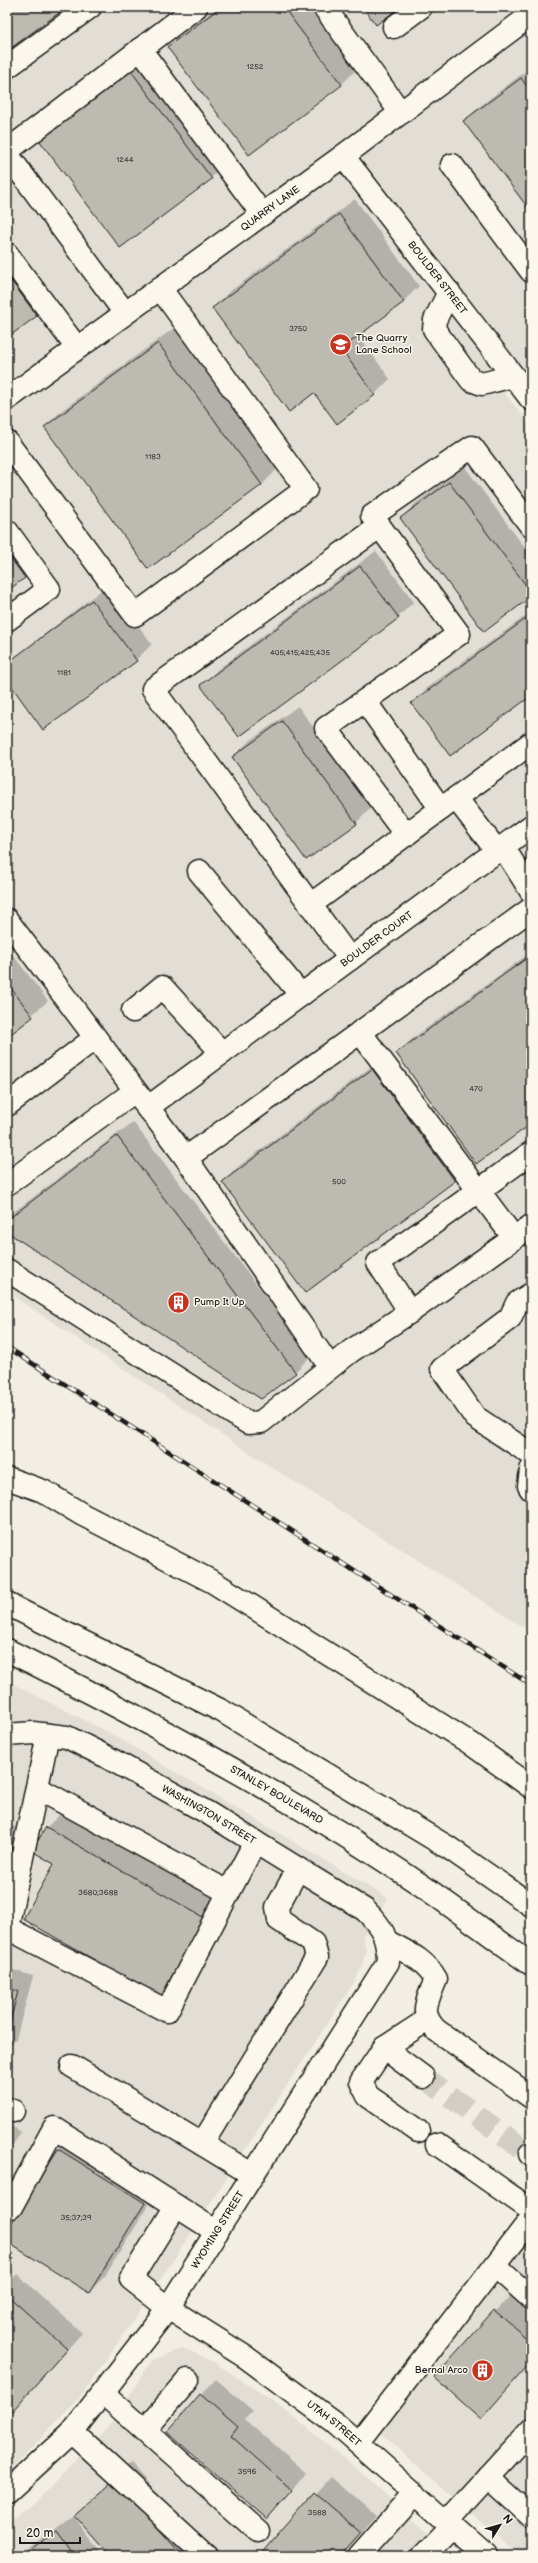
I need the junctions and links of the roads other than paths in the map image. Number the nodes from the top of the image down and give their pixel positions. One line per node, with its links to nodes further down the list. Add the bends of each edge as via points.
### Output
1 (90, 7): 8 (street)
2 (196, 7): 7 (street)
3 (324, 7): 9 (street)
4 (421, 7): 6 (street)
5 (527, 13): 9 (street, QUARRY LANE)
6 (394, 27)
7 (140, 50): 10 (street); 14 (street)
8 (7, 66)
9 (400, 113): 12 (street, QUARRY LANE)
10 (7, 151)
11 (7, 154): 19 (street)
12 (343, 156): 14 (street, QUARRY LANE); 18 (street, BOULDER STREET)
13 (452, 165): 16 (street)
14 (262, 214): 17 (street, QUARRY LANE)
15 (7, 254): 20 (street)
16 (531, 271)
17 (160, 288): 19 (street, QUARRY LANE); 24 (street, via 306,489 135,615)
18 (449, 292): 21 (street, BOULDER STREET); 21 (street, via 435,320 434,329 471,380 482,384)
19 (125, 313): 20 (street, QUARRY LANE)
20 (77, 348): 22 (street, QUARRY LANE)
21 (513, 376): 23 (street, BOULDER STREET)
22 (7, 398)
23 (531, 399)
24 (7, 442)
25 (531, 526): 26 (street, via 472,446 372,516)
26 (379, 527): 29 (street, via 459,634); 37 (street, via 153,689)
27 (7, 531): 28 (street, via 48,589)
28 (7, 620)
29 (365, 701): 31 (street); 33 (street, via 326,728)
30 (531, 743): 31 (street)
31 (448, 804): 33 (street); 34 (street)
32 (531, 826): 34 (street, BOULDER COURT)
33 (406, 835): 37 (street)
34 (500, 849): 36 (street); 40 (street, BOULDER COURT)
35 (199, 871): 41 (street)
36 (531, 891)
37 (310, 905): 40 (street)
38 (531, 909): 43 (street)
39 (7, 920): 44 (street)
40 (350, 959): 41 (street, BOULDER COURT)
41 (301, 995): 45 (street, BOULDER COURT)
42 (133, 1010): 45 (street, via 162,987)
43 (360, 1032): 49 (street); 51 (street)
44 (95, 1038): 46 (street); 47 (street)
45 (222, 1053): 46 (street, BOULDER COURT)
46 (141, 1099): 49 (street); 50 (street, BOULDER COURT)
47 (7, 1105)
48 (531, 1153): 51 (street)
49 (186, 1158): 56 (street)
50 (7, 1184)
51 (479, 1190): 52 (street); 55 (street, via 378,1263)
52 (523, 1232): 55 (street)
53 (7, 1270): 56 (street, via 248,1423 261,1422)
54 (531, 1294): 57 (street, via 516,1303 510,1318 442,1369 475,1417)
55 (410, 1312): 56 (street)
56 (330, 1367)
57 (531, 1454)
58 (531, 1470): 60 (street)
59 (7, 1478): 65 (street, via 43,1491 213,1582 470,1743)
60 (531, 1489)
61 (7, 1604): 70 (street, via 222,1711 449,1848)
62 (7, 1650): 72 (street, STANLEY BOULEVARD, via 183,1741 337,1832 423,1887)
63 (7, 1734): 64 (street, WASHINGTON STREET)
64 (48, 1735): 66 (street); 67 (street, WASHINGTON STREET, via 66,1737 106,1756)
65 (531, 1787)
66 (37, 1788): 69 (street); 69 (street, via 7,1928 167,2012)
67 (255, 1842): 68 (street, WASHINGTON STREET); 69 (street)
68 (298, 1869): 71 (street, WASHINGTON STREET, via 365,1910 377,1922); 79 (street, via 277,1907 279,1920 313,1943 317,1957)
69 (228, 1892)
70 (531, 1905)
71 (388, 1942): 73 (street, via 430,1967 436,1978 424,2011); 81 (street, WYOMING STREET, via 388,1962)
72 (531, 1964)
73 (427, 2020): 74 (street); 77 (street, via 436,2030)
74 (384, 2048): 76 (street); 78 (street, via 361,2082 368,2096)
75 (72, 2066): 79 (street)
76 (424, 2077)
77 (531, 2097)
78 (418, 2131)
79 (202, 2144): 81 (street)
80 (437, 2144): 84 (street)
81 (253, 2175): 86 (street, WYOMING STREET)
82 (176, 2206): 83 (street, via 54,2128); 86 (street); 89 (street, UTAH STREET, via 131,2279)
83 (11, 2207)
84 (531, 2210)
85 (531, 2219): 87 (street)
86 (217, 2232): 89 (street, WYOMING STREET)
87 (495, 2266): 88 (street); 95 (street)
88 (531, 2298)
89 (168, 2308): 91 (street, WYOMING STREET); 95 (street, UTAH STREET, via 247,2358)
90 (188, 2380): 92 (street)
91 (103, 2393): 92 (street); 94 (street, WYOMING STREET)
92 (145, 2430): 101 (street)
93 (531, 2430): 96 (street)
94 (72, 2432): 97 (street, WYOMING STREET); 102 (street)
95 (358, 2443): 98 (street, UTAH STREET)
96 (488, 2477): 99 (street); 100 (street)
97 (7, 2492)
98 (415, 2493): 100 (street, UTAH STREET); 103 (street)
99 (531, 2516)
100 (449, 2524): 104 (street); 105 (street, UTAH STREET)
101 (258, 2531)
102 (207, 2556)
103 (359, 2556)
104 (422, 2556)
105 (485, 2556)

